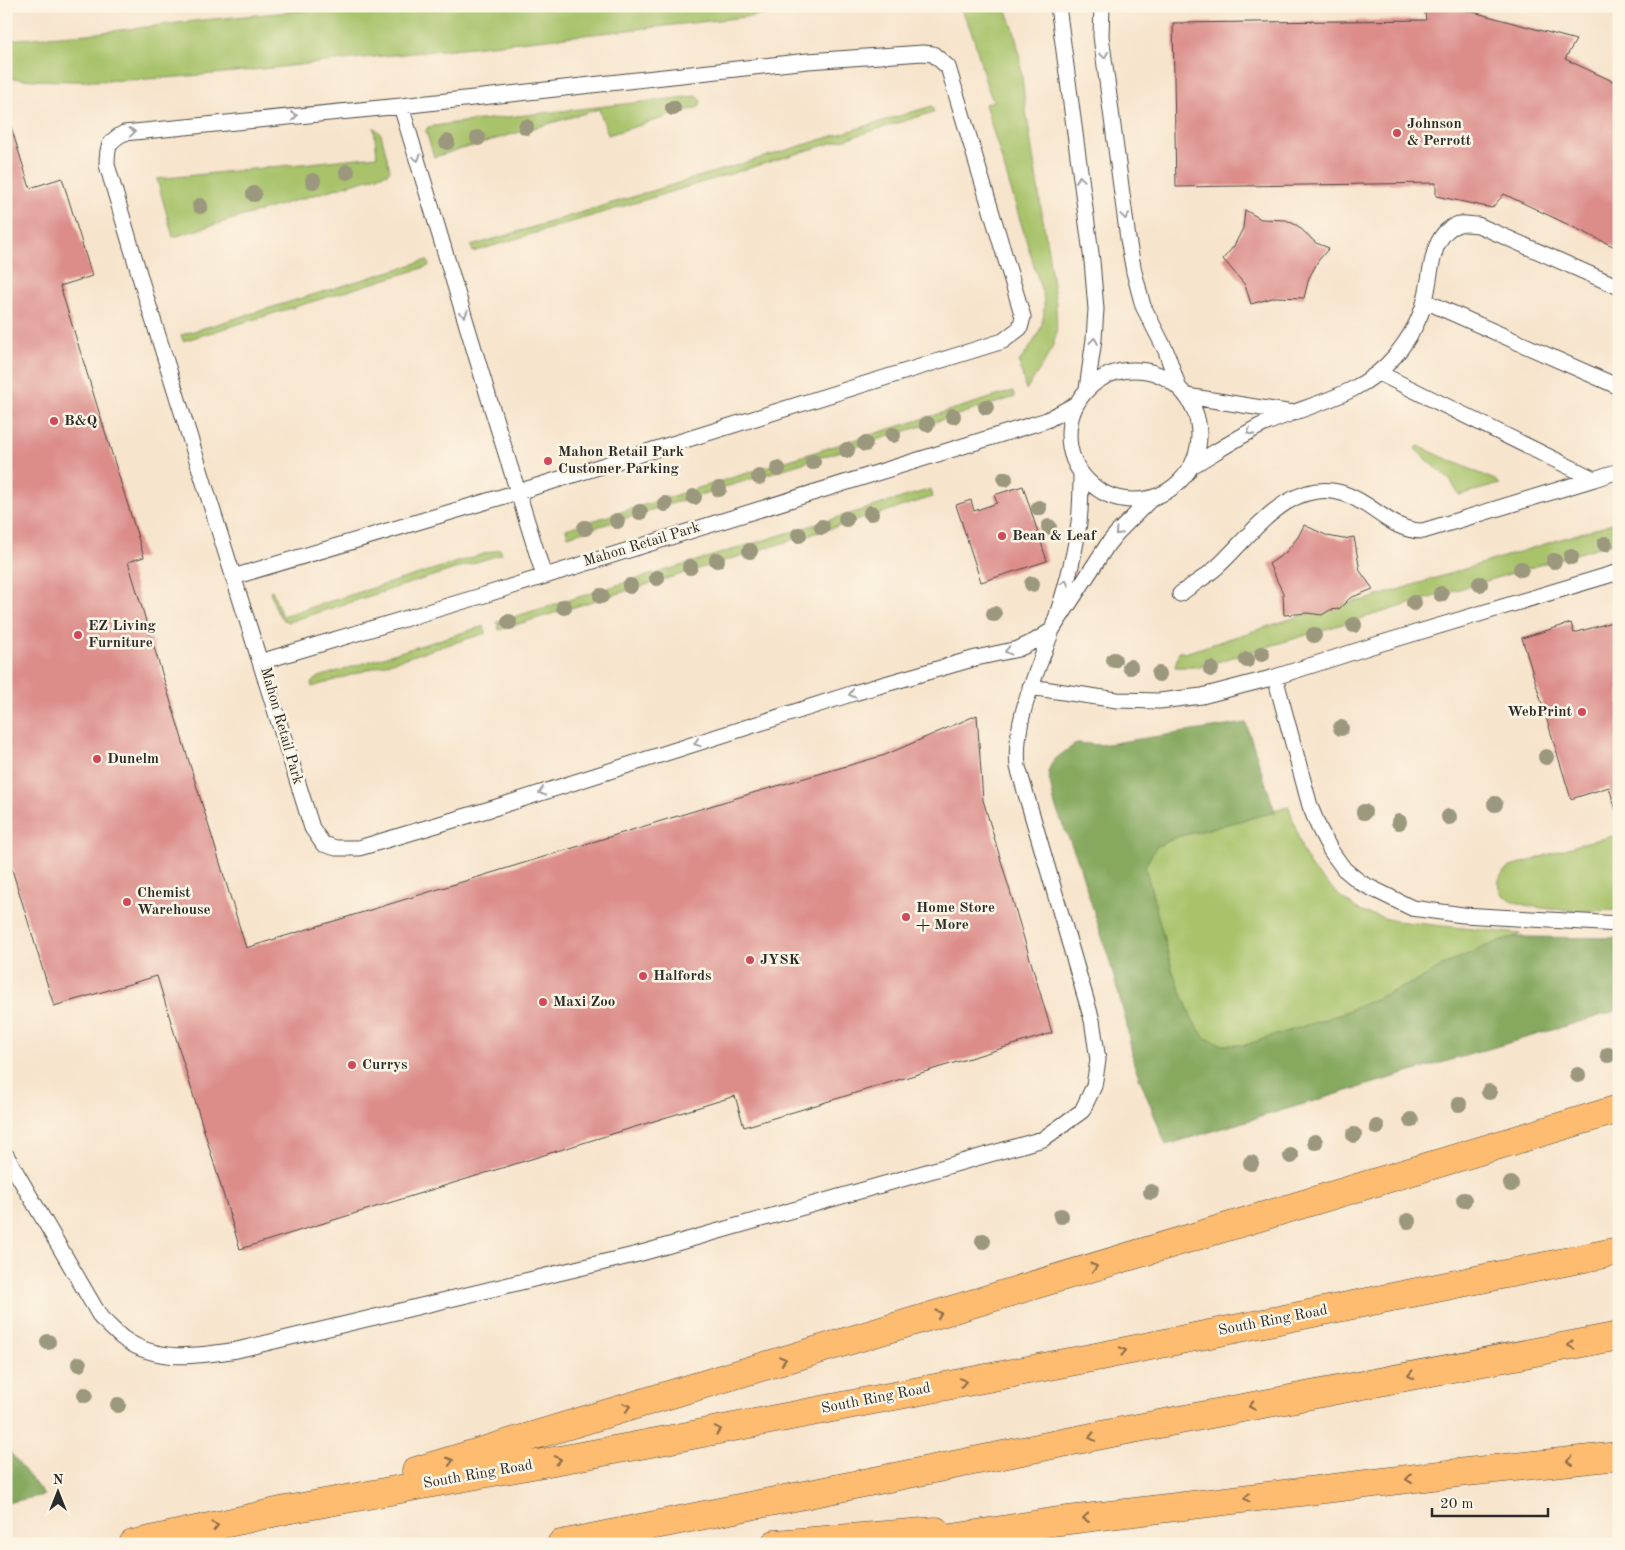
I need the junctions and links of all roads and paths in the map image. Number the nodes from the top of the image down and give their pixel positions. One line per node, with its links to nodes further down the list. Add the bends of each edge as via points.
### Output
1 (1058, 6): 8 (lane, one-way to 1, via 1096,309)
2 (1102, 6): 9 (lane, one-way to 9, via 1101,36 1134,272 1143,306)
3 (401, 106): 16 (lane, one-way to 16); 16 (lane, via 808,61 923,53 933,54 948,67 958,99 1022,317 1020,328 1003,340); 20 (lane, one-way to 3, via 107,165 107,151 112,139 124,133)
4 (1619, 287): 5 (lane, via 1478,225 1459,224 1437,243)
5 (1425, 301): 6 (lane, via 1408,339); 7 (lane)
6 (1379, 373): 11 (lane, via 1362,385); 15 (lane)
7 (1619, 388)
8 (1087, 389): 9 (lane, via 1105,376 1125,370 1147,370 1168,378); 10 (lane)
9 (1183, 392): 11 (lane); 12 (lane, via 1195,408 1200,428 1199,447)
10 (1076, 404): 14 (lane, via 1070,421 1069,439 1072,456); 19 (lane, Mahon Retail Park, via 1047,420)
11 (1294, 413): 12 (lane, one-way to 12, via 1259,427)
12 (1192, 466): 17 (lane, via 1182,480)
13 (1619, 471): 15 (lane)
14 (1081, 473): 17 (lane, via 1095,487 1112,496 1132,500); 22 (lane, one-way to 14, via 1078,531)
15 (1594, 479): 21 (lane, via 1422,531 1410,531 1394,525 1357,498 1338,492 1298,495 1261,522 1216,568)
16 (518, 492): 19 (lane); 20 (lane)
17 (1152, 498): 22 (lane, one-way to 22, via 1108,544)
18 (1619, 572): 24 (lane)
19 (544, 576): 23 (lane, Mahon Retail Park)
20 (233, 577): 23 (lane)
21 (1180, 594)
22 (1052, 630): 23 (lane, Mahon Retail Park, one-way to 23, via 1018,649 854,693 359,848 336,848 323,844 312,828); 25 (lane)
23 (260, 662)
24 (1275, 677): 25 (lane, via 1202,696 1159,701 1117,700); 26 (lane, via 1319,828 1344,869 1361,883 1412,908 1463,915)
25 (1030, 687): 28 (lane, via 1018,737 1018,766 1092,1020 1098,1060 1094,1086 1082,1111 1043,1139 638,1254 237,1350 195,1357 148,1352 123,1339 101,1318)
26 (1619, 924)
27 (1619, 1109): 32 (highway, one-way to 27)
28 (6, 1155)
29 (1619, 1251): 32 (highway, South Ring Road, one-way to 29, via 1111,1354)
30 (1619, 1336): 35 (highway, one-way to 35, via 1098,1435)
31 (1619, 1456): 33 (highway, one-way to 33)
32 (286, 1510): 34 (highway, South Ring Road, one-way to 32)
33 (1052, 1522): 36 (highway); 37 (highway)
34 (133, 1544)
35 (561, 1544)
36 (775, 1544)
37 (916, 1544)

